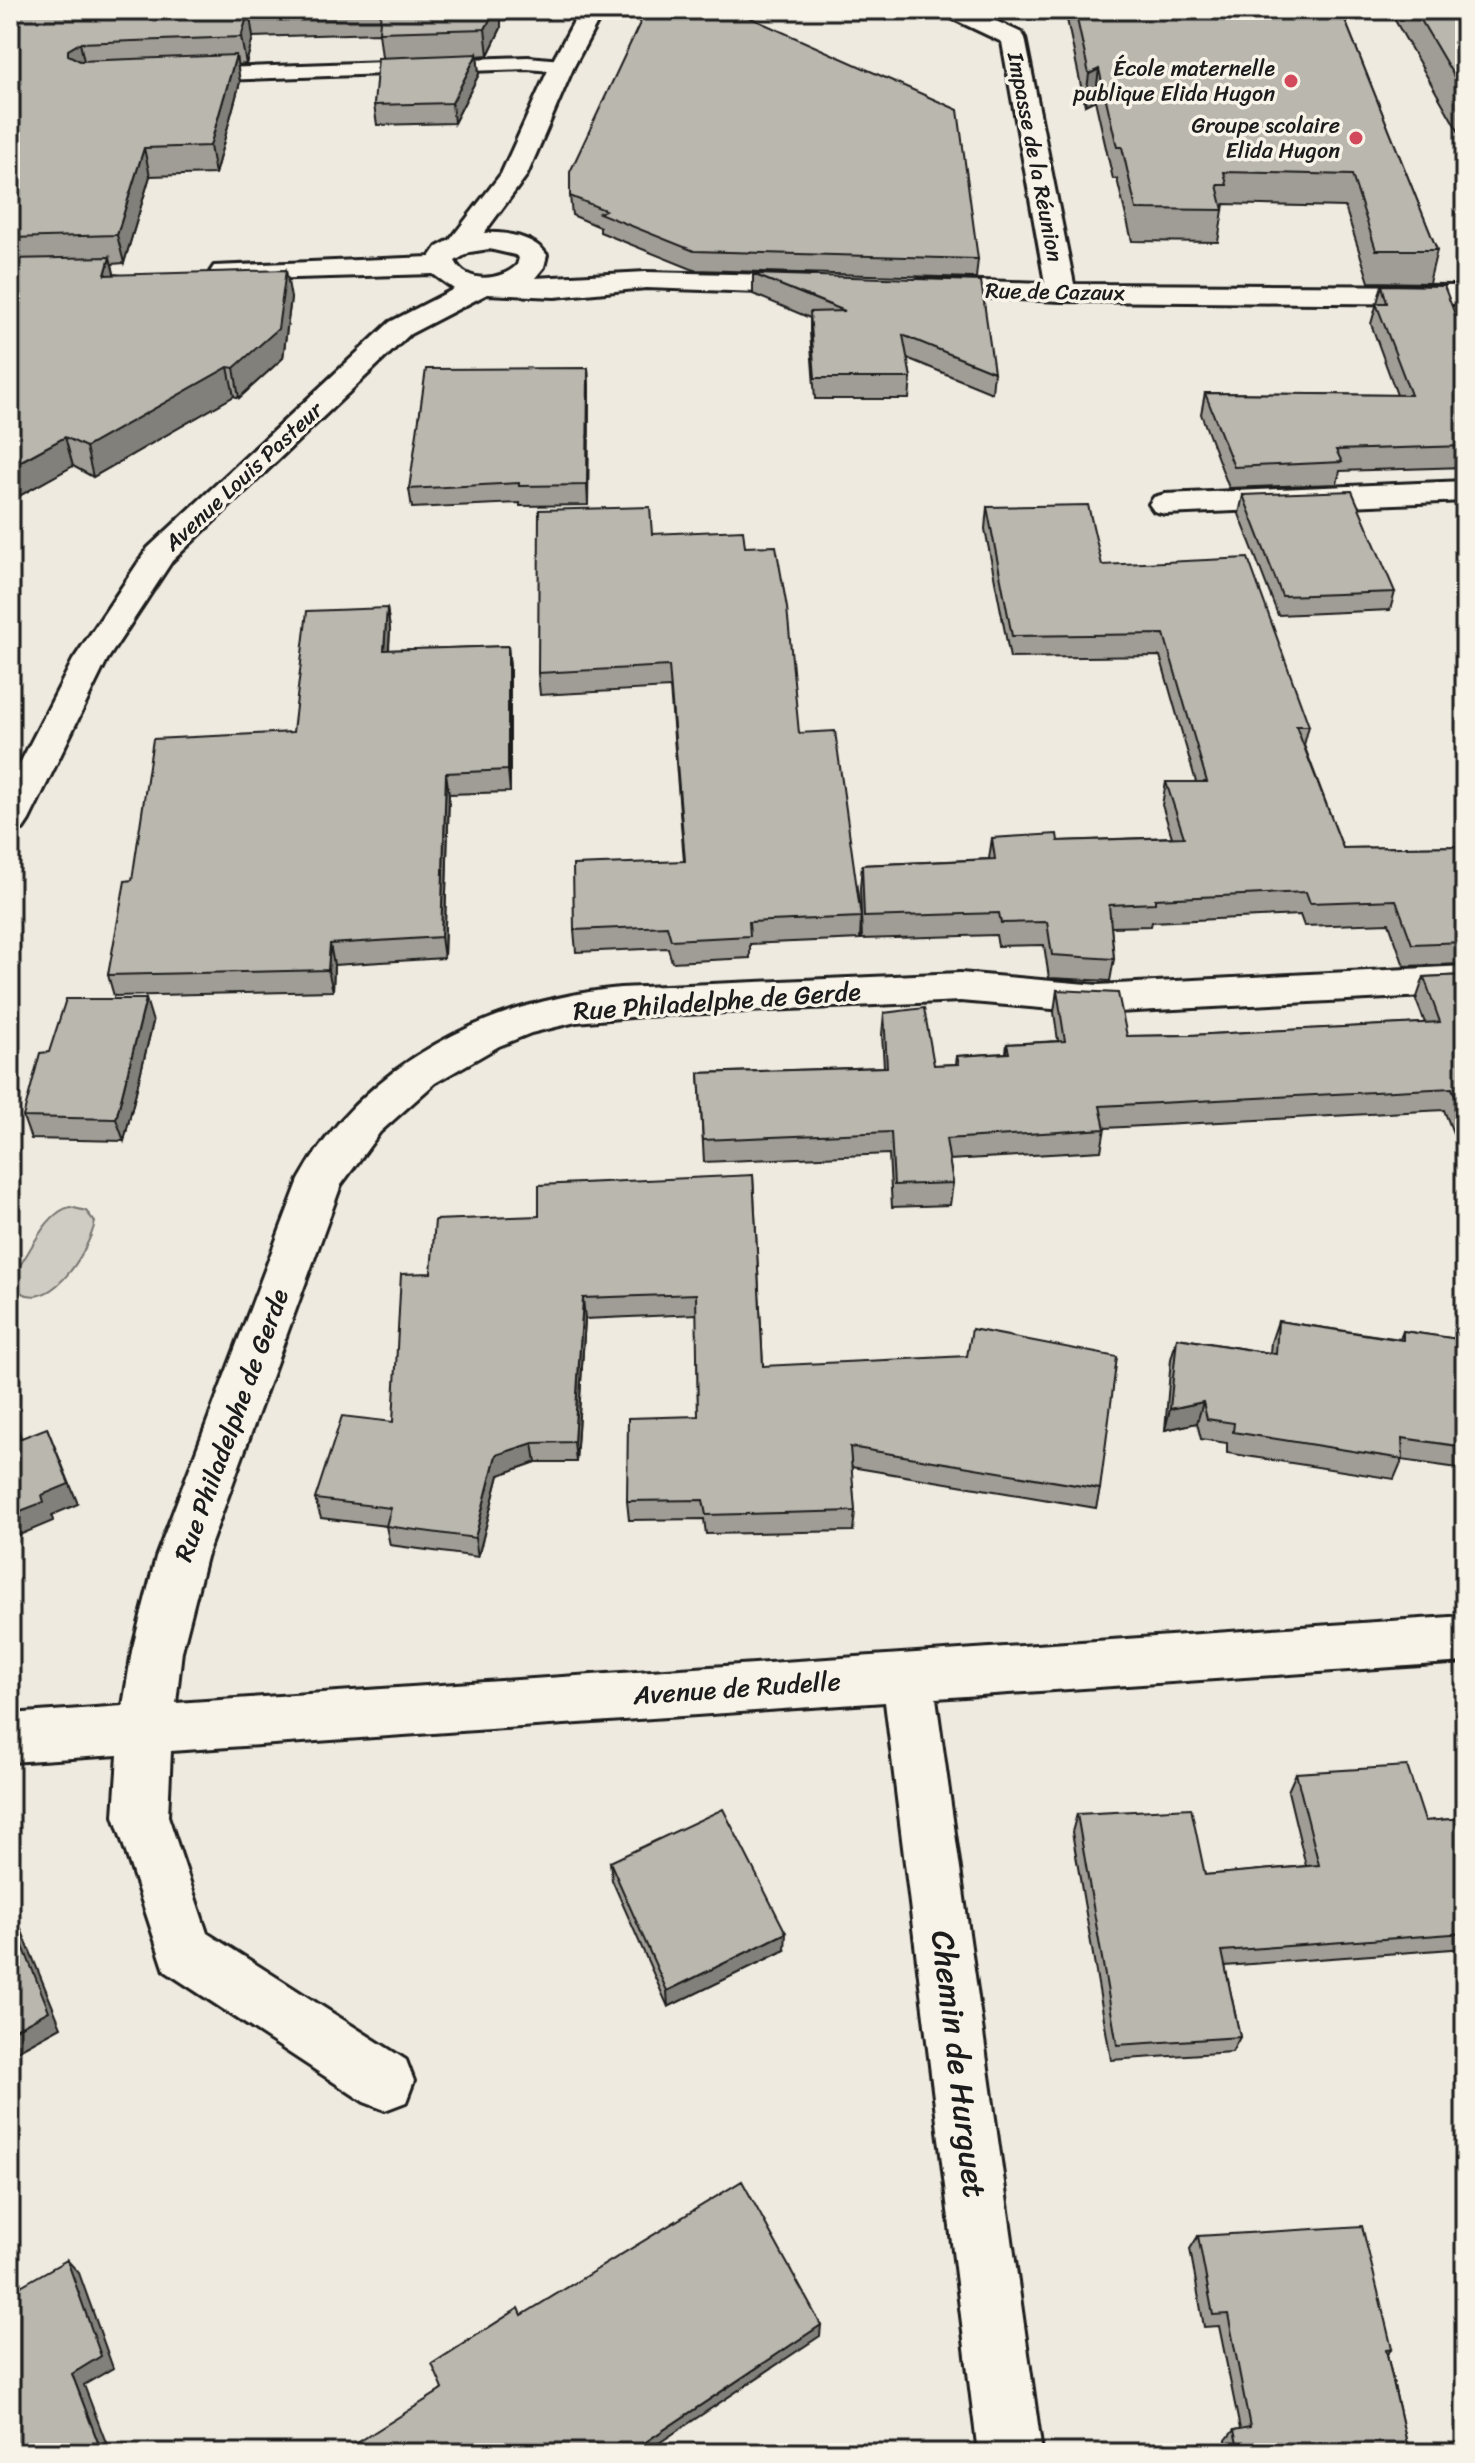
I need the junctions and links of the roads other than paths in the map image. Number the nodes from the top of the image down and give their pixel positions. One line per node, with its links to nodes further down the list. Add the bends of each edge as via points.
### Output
1 (592, 10): 3 (street, Avenue Louis Pasteur)
2 (955, 11): 13 (street, Impasse de la Réunion, via 1013,38)
3 (562, 66): 4 (lane); 5 (street, Avenue Louis Pasteur)
4 (165, 76)
5 (514, 175): 6 (street); 7 (street, Avenue Louis Pasteur)
6 (546, 256): 7 (street, via 494,240); 9 (street); 10 (street, Avenue Louis Pasteur, via 528,273)
7 (448, 260): 8 (street); 10 (street, via 450,278); 15 (street, Avenue Louis Pasteur, via 415,296)
8 (198, 272)
9 (646, 280): 10 (street, via 555,288); 11 (street)
10 (490, 285): 15 (street, Avenue Louis Pasteur)
11 (838, 285)
12 (901, 287): 13 (street, Rue de Cazaux)
13 (1061, 292): 14 (street, Rue de Cazaux)
14 (1465, 295)
15 (400, 328): 18 (street, Avenue Louis Pasteur, via 160,555 90,660)
16 (1465, 491): 17 (street)
17 (1165, 504)
18 (12, 807)
19 (1465, 980): 22 (street, Rue Philadelphe de Gerde, via 1098,999 960,987 623,1003 555,1011 506,1026 456,1050 375,1109 342,1145 321,1180 181,1557 157,1651)
20 (1465, 1639): 21 (street, Avenue de Rudelle)
21 (907, 1676): 22 (street, Avenue de Rudelle); 25 (street, Chemin de Hurguet)
22 (146, 1730): 23 (street, Avenue de Rudelle); 24 (street, Rue Philadelphe de Gerde, via 141,1816 185,1951)
23 (10, 1738)
24 (385, 2081)
25 (1010, 2453)

